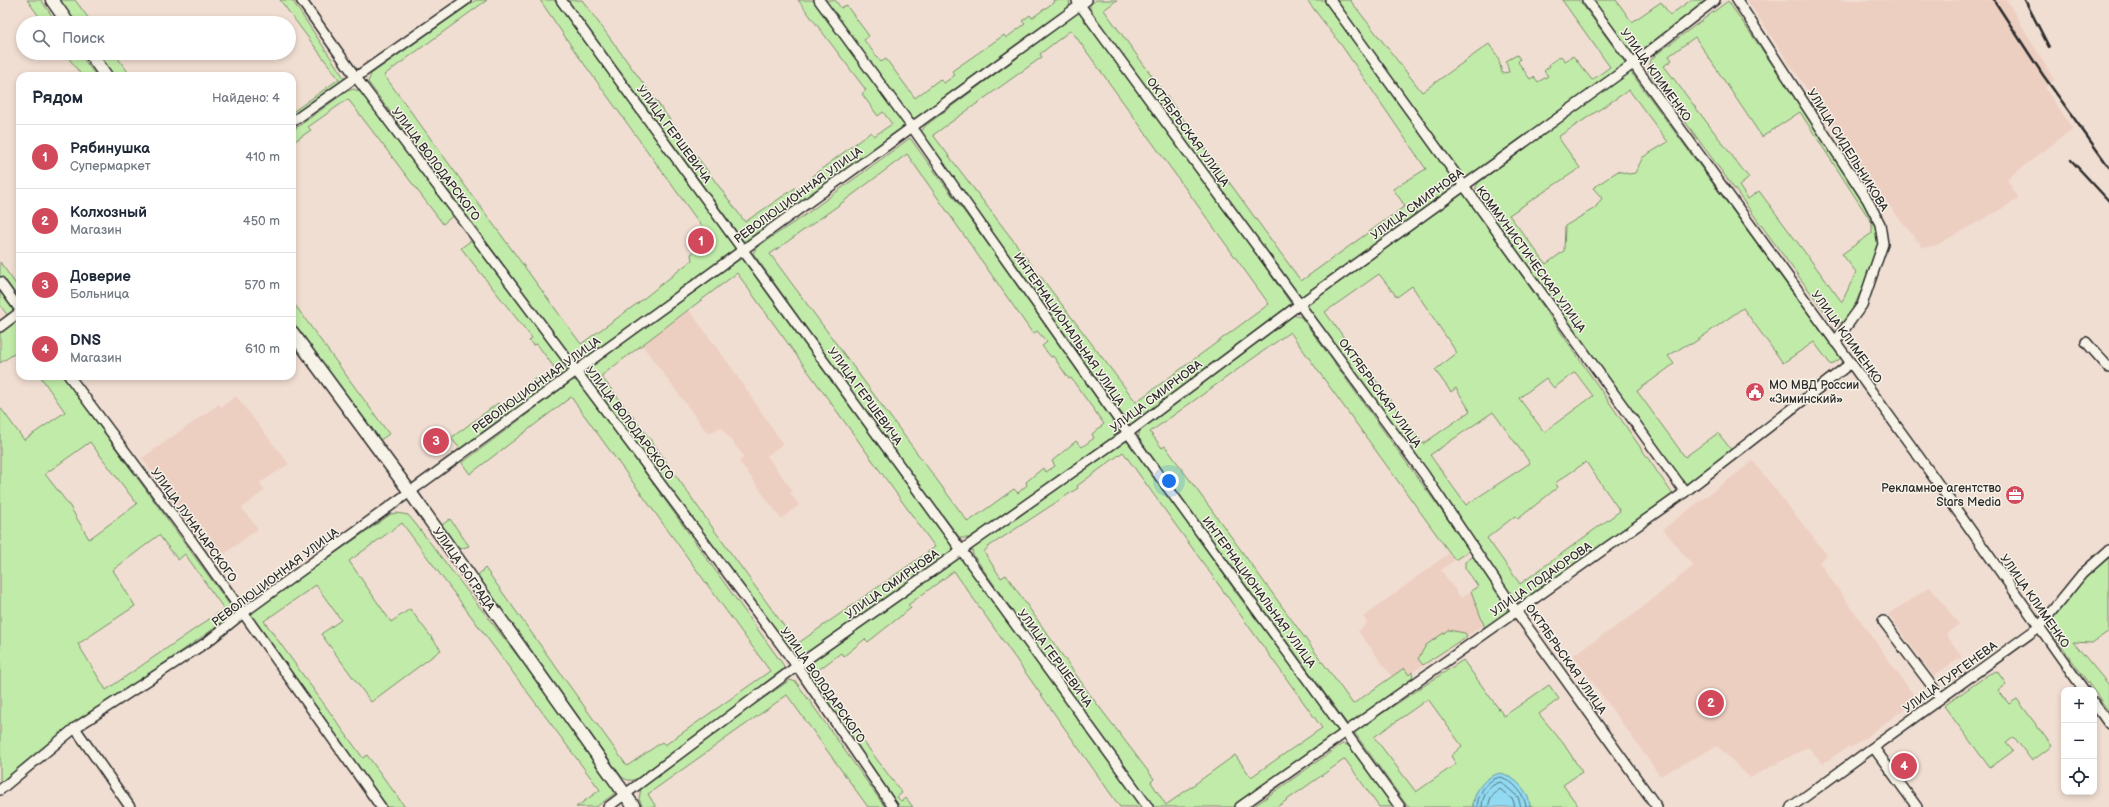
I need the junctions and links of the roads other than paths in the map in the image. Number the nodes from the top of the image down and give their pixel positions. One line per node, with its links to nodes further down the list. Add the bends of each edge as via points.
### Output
1 (52, 0): 11 (street)
2 (301, 0): 15 (street, УЛИЦА ВОЛОДАРСКОГО)
3 (466, 0): 15 (street)
4 (561, 0): 19 (street, УЛИЦА ГЕРШЕВИЧА)
5 (819, 0): 17 (street, ИНТЕРНАЦИОНАЛЬНАЯ УЛИЦА)
6 (1330, 0): 18 (street, КОММУНИСТИЧЕСКАЯ УЛИЦА)
7 (1587, 0): 13 (street, УЛИЦА КЛИМЕНКО)
8 (1715, 0): 13 (street, УЛИЦА СМИРНОВА)
9 (1737, 0): 26 (street, УЛИЦА СИДЕЛЬНИКОВА, via 1867,198 1880,224 1883,244 1873,279 1862,305)
10 (1081, 2): 17 (street, РЕВОЛЮЦИОННАЯ УЛИЦА); 21 (street, ОКТЯБРЬСКАЯ УЛИЦА)
11 (63, 16)
12 (95, 60): 14 (street)
13 (1633, 64): 18 (street, УЛИЦА СМИРНОВА); 26 (street, УЛИЦА КЛИМЕНКО)
14 (103, 72)
15 (355, 76): 16 (street); 30 (street, УЛИЦА ВОЛОДАРСКОГО)
16 (296, 119)
17 (912, 127): 19 (street, РЕВОЛЮЦИОННАЯ УЛИЦА); 32 (street, ИНТЕРНАЦИОНАЛЬНАЯ УЛИЦА)
18 (1463, 186): 21 (street, УЛИЦА СМИРНОВА); 34 (street, КОММУНИСТИЧЕСКАЯ УЛИЦА)
19 (743, 249): 30 (street, РЕВОЛЮЦИОННАЯ УЛИЦА); 35 (street, УЛИЦА ГЕРШЕВИЧА)
20 (0, 282): 22 (street)
21 (1300, 304): 32 (street, УЛИЦА СМИРНОВА); 37 (street, ОКТЯБРЬСКАЯ УЛИЦА, via 1424,474)
22 (16, 305)
23 (16, 314): 24 (street)
24 (0, 327)
25 (296, 337): 33 (street, УЛИЦА БОГРАДА)
26 (1835, 342): 28 (street, УЛИЦА КЛИМЕНКО)
27 (2086, 342): 29 (street)
28 (1851, 363): 34 (street, УЛИЦА ПОДАЮРОВА); 40 (street, УЛИЦА КЛИМЕНКО)
29 (2109, 368)
30 (576, 370): 33 (street, РЕВОЛЮЦИОННАЯ УЛИЦА); 41 (street, УЛИЦА ВОЛОДАРСКОГО)
31 (72, 380): 38 (street, УЛИЦА ЛУНАЧАРСКОГО)
32 (1128, 432): 35 (street, УЛИЦА СМИРНОВА); 47 (street, ИНТЕРНАЦИОНАЛЬНАЯ УЛИЦА)
33 (410, 492): 38 (street, РЕВОЛЮЦИОННАЯ УЛИЦА); 50 (street, УЛИЦА БОГРАДА)
34 (1685, 492): 37 (street, УЛИЦА ПОДАЮРОВА)
35 (962, 550): 41 (street, УЛИЦА СМИРНОВА); 56 (street, УЛИЦА ГЕРШЕВИЧА)
36 (2109, 550): 40 (street, УЛИЦА ТУРГЕНЕВА, via 2082,574)
37 (1516, 611): 47 (street, УЛИЦА ПОДАЮРОВА); 59 (street, ОКТЯБРЬСКАЯ УЛИЦА)
38 (243, 613): 46 (street, РЕВОЛЮЦИОННАЯ УЛИЦА, via 207,642); 52 (street, УЛИЦА ЛУНАЧАРСКОГО)
39 (1882, 621): 43 (street)
40 (2039, 627): 42 (street, УЛИЦА КЛИМЕНКО); 43 (street, УЛИЦА ТУРГЕНЕВА)
41 (797, 666): 50 (street, УЛИЦА СМИРНОВА); 55 (street, УЛИЦА ВОЛОДАРСКОГО)
42 (2082, 687)
43 (1941, 698): 48 (street, УЛИЦА ТУРГЕНЕВА)
44 (2097, 707): 45 (street)
45 (2109, 724)
46 (75, 728): 49 (street, РЕВОЛЮЦИОННАЯ УЛИЦА); 51 (street)
47 (1346, 732): 57 (street, УЛИЦА ПОДАЮРОВА); 58 (street, ИНТЕРНАЦИОНАЛЬНАЯ УЛИЦА)
48 (1874, 748): 60 (street, УЛИЦА ТУРГЕНЕВА); 61 (street)
49 (0, 790)
50 (625, 794): 53 (street, УЛИЦА СМИРНОВА); 54 (street, УЛИЦА БОГРАДА)
51 (130, 807)
52 (381, 807)
53 (608, 807)
54 (634, 807)
55 (893, 807)
56 (1148, 807)
57 (1240, 807)
58 (1400, 807)
59 (1657, 807)
60 (1791, 807)
61 (1917, 807)

